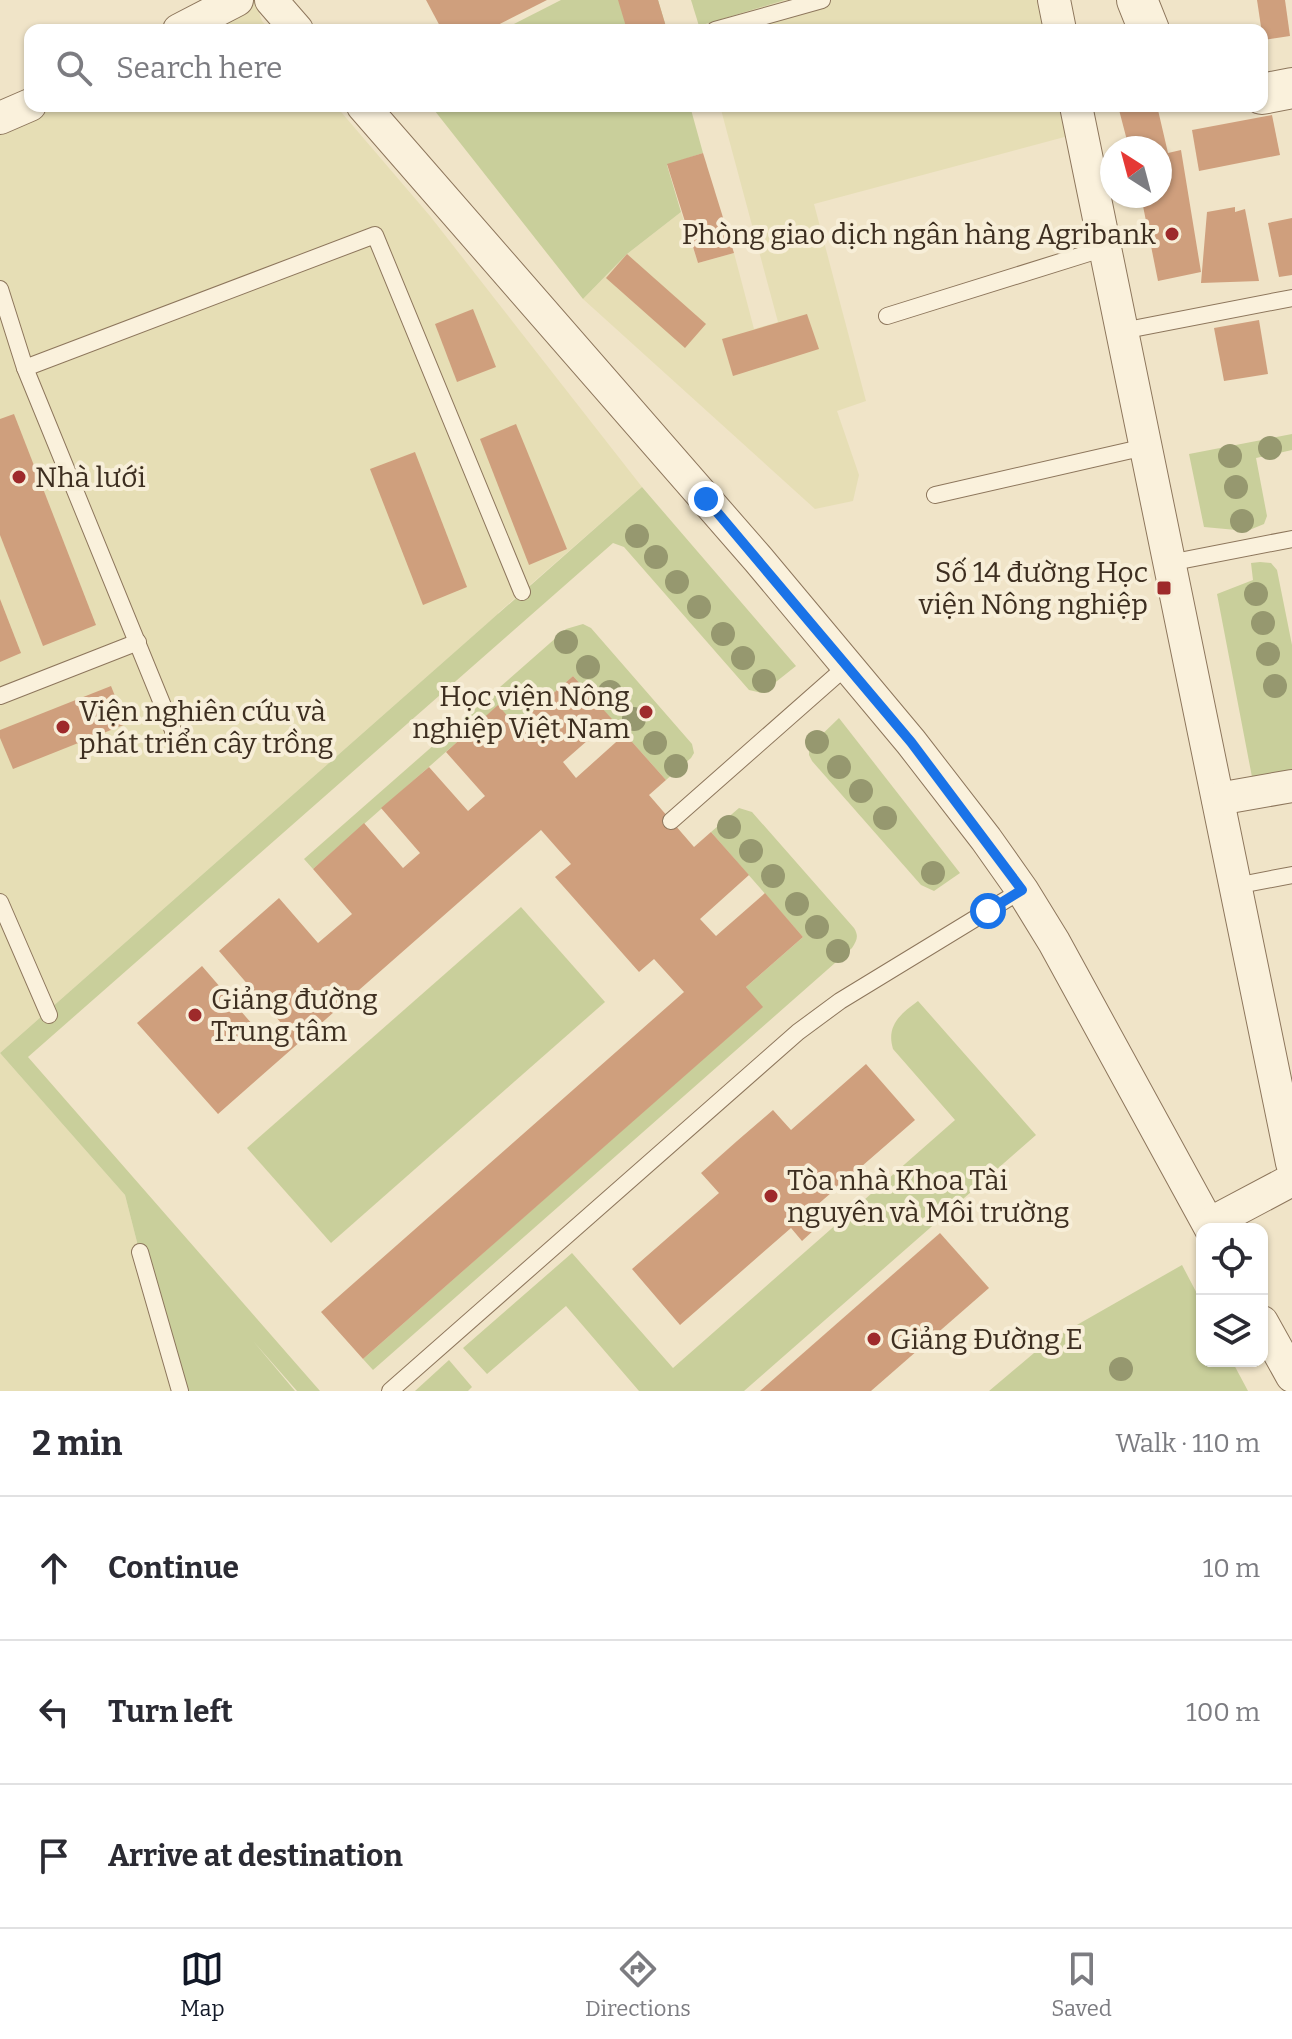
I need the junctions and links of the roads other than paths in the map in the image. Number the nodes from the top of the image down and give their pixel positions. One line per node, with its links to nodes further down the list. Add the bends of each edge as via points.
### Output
1 (237, 0): 6 (street)
2 (271, 0): 7 (street)
3 (822, 0): 8 (lane)
4 (1054, 0): 9 (street)
5 (1137, 0): 10 (street)
6 (191, 24)
7 (292, 24)
8 (736, 24)
9 (1059, 24)
10 (1147, 24)
11 (1292, 88): 12 (street)
12 (1268, 93)
13 (24, 108): 16 (street)
14 (368, 112): 29 (street)
15 (1077, 112): 17 (street)
16 (0, 118)
17 (1105, 248): 20 (lane); 21 (street)
18 (0, 289): 22 (lane)
19 (1292, 298): 21 (lane)
20 (887, 316)
21 (1122, 331): 23 (street)
22 (25, 368): 27 (lane, via 375,235); 28 (lane)
23 (1145, 447): 24 (lane); 26 (street)
24 (935, 495)
25 (1292, 539): 26 (lane)
26 (1169, 563): 33 (street)
27 (522, 592)
28 (138, 642): 30 (lane); 31 (lane)
29 (848, 665): 34 (lane); 37 (street)
30 (0, 696)
31 (179, 745)
32 (1292, 786): 33 (street)
33 (1218, 799): 36 (street)
34 (671, 821)
35 (1292, 875): 36 (lane)
36 (1235, 886): 40 (street)
37 (1022, 890): 42 (street); 48 (lane, via 798,1032)
38 (0, 902): 39 (lane)
39 (49, 1015)
40 (1292, 1163)
41 (1292, 1180): 43 (street)
42 (1208, 1223)
43 (1217, 1223)
44 (140, 1252): 47 (lane)
45 (1268, 1333): 46 (street)
46 (1292, 1376)
47 (180, 1391)
48 (390, 1391)

